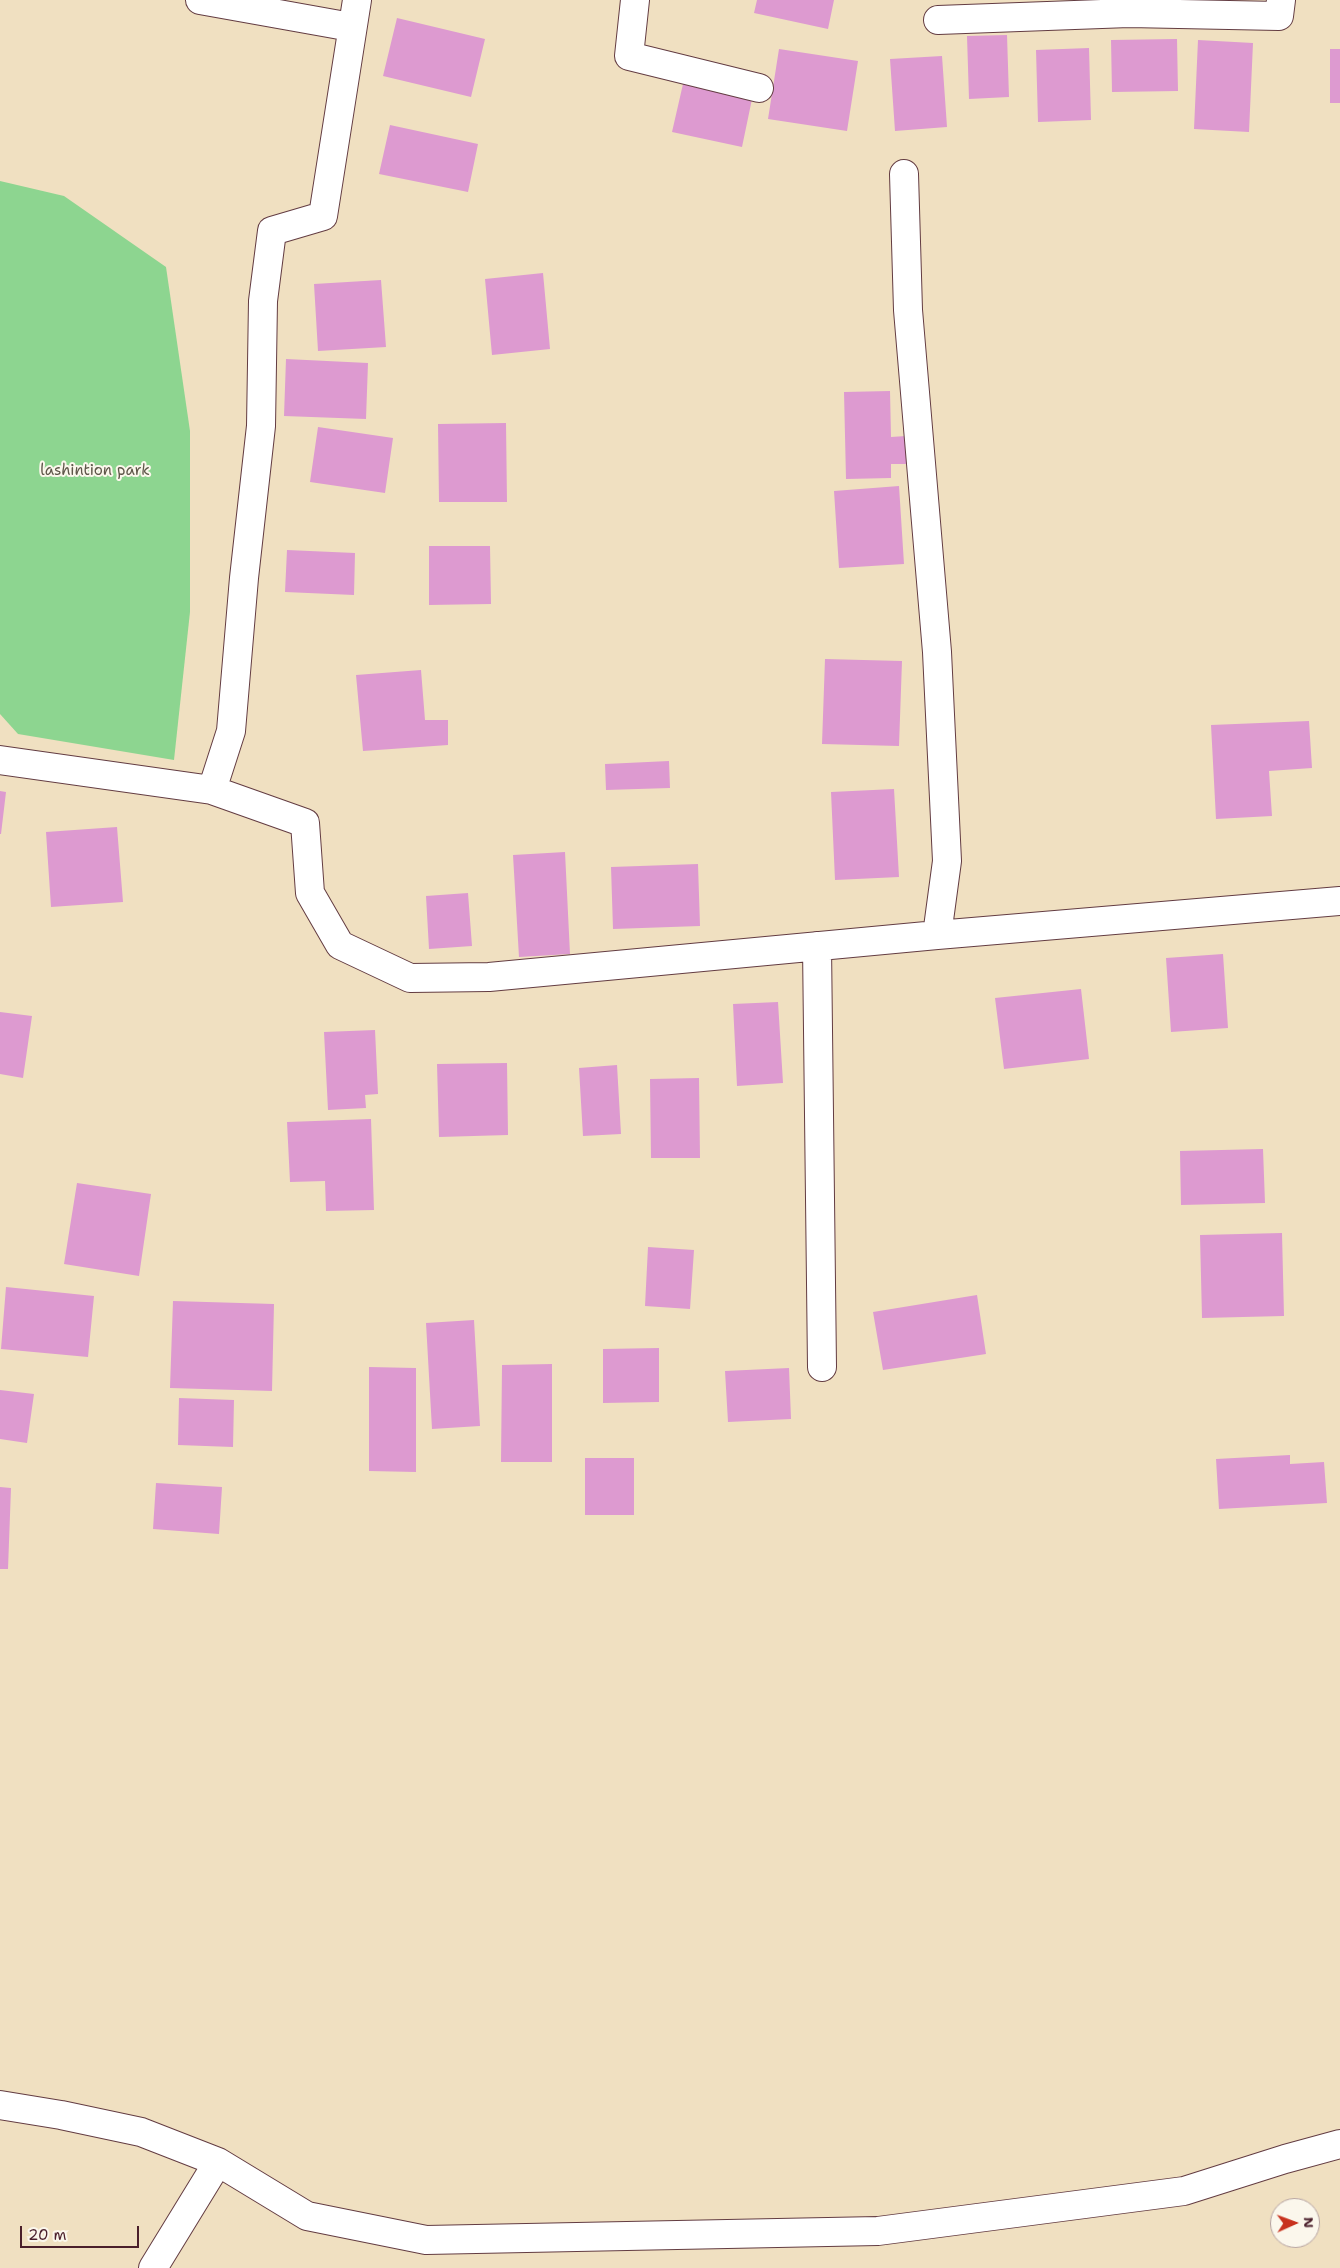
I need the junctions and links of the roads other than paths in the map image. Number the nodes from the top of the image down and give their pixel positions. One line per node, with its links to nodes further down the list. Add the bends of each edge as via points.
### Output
1 (200, 0): 6 (street)
2 (357, 0): 6 (street)
3 (635, 0): 7 (street, via 629,56)
4 (1281, 0): 5 (street, via 1279,16 1129,13)
5 (938, 20)
6 (351, 27): 10 (street, via 323,216 272,231 263,301 260,426 231,731)
7 (759, 88)
8 (904, 174): 12 (street, via 908,310 937,652 947,861)
9 (0, 760): 10 (street)
10 (212, 790): 13 (street, via 304,823 310,893 340,945 410,978 489,977)
11 (1340, 901): 12 (street)
12 (937, 935): 13 (street)
13 (817, 946): 14 (street)
14 (822, 1367)
15 (0, 2105): 17 (street, via 141,2132)
16 (1340, 2144): 17 (street, via 1184,2191 878,2231 545,2239 426,2240 307,2216)
17 (218, 2162): 18 (street)
18 (153, 2268)

